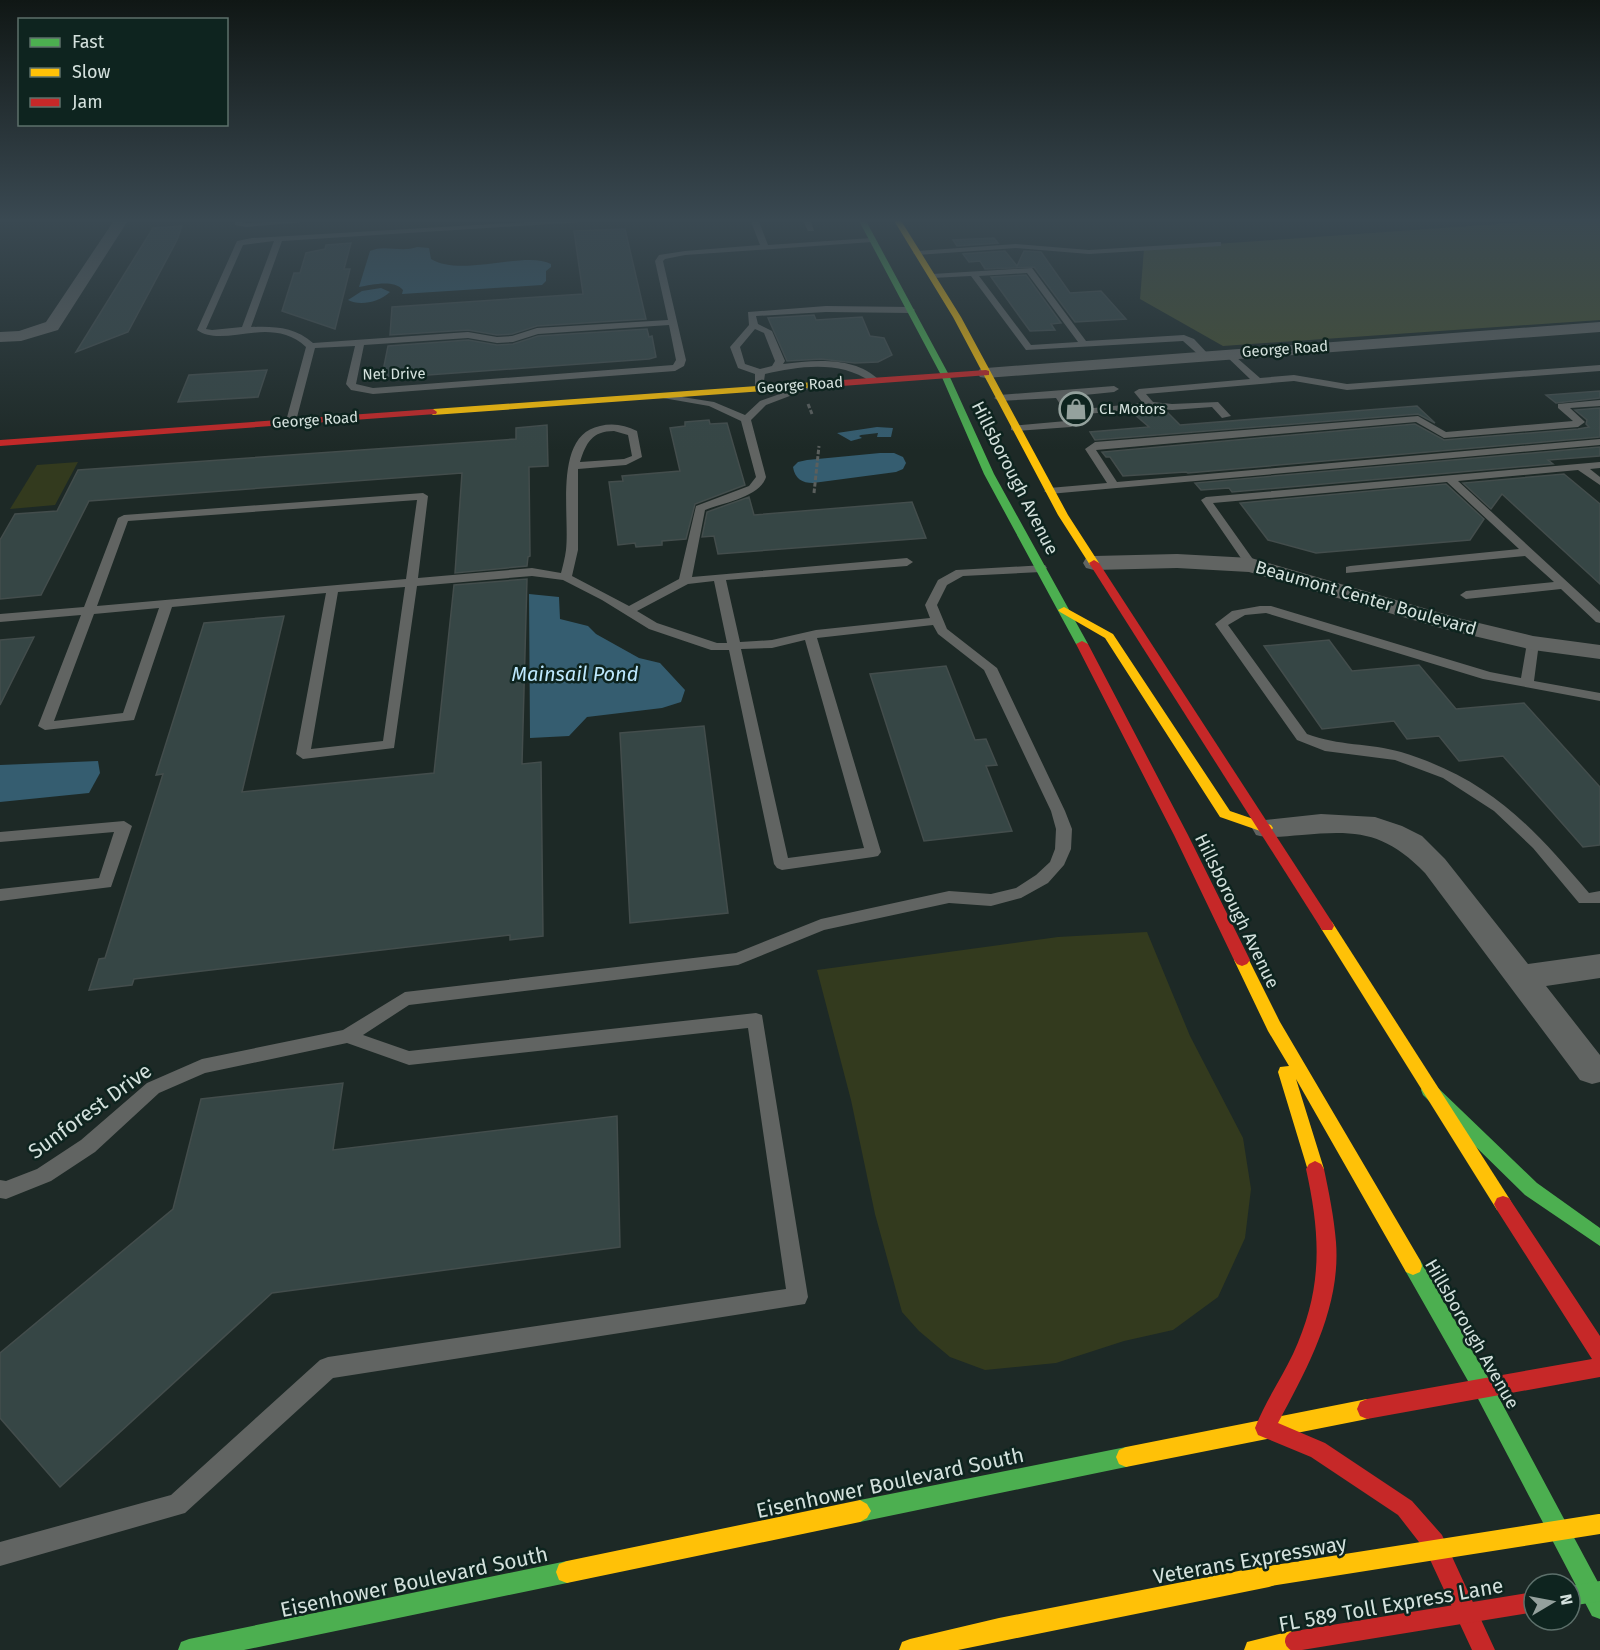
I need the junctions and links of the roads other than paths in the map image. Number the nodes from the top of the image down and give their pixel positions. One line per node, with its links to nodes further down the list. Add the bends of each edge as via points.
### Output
1 (72, 296): 14 (street, via 52,326)
2 (215, 296): 13 (lane, via 201,328 212,333)
3 (258, 296): 13 (lane)
4 (667, 296): 10 (lane, Net Drive)
5 (903, 296): 9 (main road, Hillsborough Avenue)
6 (944, 296): 23 (main road, Hillsborough Avenue)
7 (990, 296): 16 (lane, via 1029,348)
8 (1048, 296): 16 (lane)
9 (911, 310): 11 (lane, via 752,314); 24 (main road, Hillsborough Avenue)
10 (673, 322): 15 (lane, Net Drive, via 537,331 513,339 468,335); 15 (lane, Net Drive, via 681,364 667,370 385,390 362,390 351,384)
11 (754, 326): 20 (lane, via 768,331 780,362); 22 (lane, via 735,347 741,366)
12 (1600, 327): 18 (street, George Road)
13 (245, 331): 17 (lane, via 292,333)
14 (0, 338)
15 (360, 343): 17 (lane)
16 (1084, 344): 19 (lane, via 1184,338)
17 (311, 346): 38 (lane)
18 (1228, 353): 19 (street, George Road); 26 (lane)
19 (1204, 355): 23 (street, George Road)
20 (776, 368): 22 (lane); 25 (lane, via 833,364 855,368)
21 (1600, 368): 26 (lane, via 1347,387 1294,378)
22 (760, 372): 28 (lane)
23 (986, 373): 24 (main road, George Road); 32 (main road, Hillsborough Avenue)
24 (945, 375): 25 (main road, George Road); 53 (main road, Hillsborough Avenue, via 986,468)
25 (874, 380): 27 (main road, George Road)
26 (1258, 381): 34 (lane, via 1139,392)
27 (817, 384): 28 (main road, George Road); 37 (lane, via 763,403)
28 (758, 388): 30 (main road, George Road)
29 (1114, 389): 31 (lane)
30 (659, 395): 37 (lane, via 711,404); 38 (main road, George Road)
31 (1059, 395): 32 (lane); 35 (lane)
32 (999, 398): 39 (main road, Hillsborough Avenue)
33 (1600, 403): 47 (lane, via 1561,406 1578,424 1444,435 1418,419 1095,445 1090,449)
34 (1150, 405): 35 (lane); 36 (lane, via 1215,404)
35 (1071, 413): 39 (lane, via 1071,424)
36 (1226, 416)
37 (746, 419): 57 (lane, via 761,477 759,483 700,508)
38 (291, 421): 41 (main road, George Road)
39 (1015, 428): 48 (main road, Hillsborough Avenue)
40 (1600, 442): 47 (lane)
41 (0, 443)
42 (1600, 465): 44 (lane)
43 (573, 466): 43 (lane, via 626,462 637,457 633,433 617,427 592,432 584,438); 55 (lane, via 572,550)
44 (1581, 467): 45 (lane); 46 (lane)
45 (1450, 479): 49 (lane); 52 (lane, via 1206,500)
46 (1600, 482)
47 (1114, 485): 48 (lane)
48 (1049, 490): 51 (main road, Hillsborough Avenue)
49 (1528, 552): 54 (lane); 59 (lane)
50 (907, 562): 56 (lane)
51 (1094, 563): 52 (street, Beaumont Center Boulevard, via 1177,561); 75 (main road, Hillsborough Avenue)
52 (1251, 565): 70 (street, Beaumont Center Boulevard, via 1452,624)
53 (1041, 568): 63 (main road, Hillsborough Avenue); 68 (lane, via 950,577 931,605)
54 (1350, 570)
55 (566, 577): 58 (lane, via 532,572); 65 (lane)
56 (719, 577): 57 (lane); 71 (lane)
57 (685, 581): 65 (lane)
58 (411, 582): 60 (lane); 60 (lane, via 389,745 303,754); 64 (lane, via 423,496 124,518)
59 (1563, 585): 61 (lane); 67 (lane)
60 (333, 589): 62 (lane)
61 (1466, 595)
62 (167, 603): 64 (lane); 64 (lane, via 129,717 45,726)
63 (1064, 610): 75 (main road, via 1109,636 1225,814); 81 (main road, Hillsborough Avenue, via 1181,835)
64 (90, 611): 66 (lane)
65 (628, 611): 71 (lane, via 653,627 716,647)
66 (0, 618)
67 (1600, 619)
68 (938, 621): 69 (lane); 82 (lane, via 942,631 990,668 1058,811 1064,829 1063,849 1056,865 1042,879 1021,892 991,900 948,897 821,925 738,959 405,999)
69 (810, 636): 71 (lane, via 772,645); 71 (lane, via 873,852 782,864)
70 (1533, 643): 72 (street, Beaumont Center Boulevard); 73 (lane)
71 (735, 646)
72 (1600, 652)
73 (1527, 683): 74 (lane); 78 (lane, via 1266,609 1231,614 1221,624 1302,737 1325,746 1398,756 1448,775 1499,807 1538,844 1585,899)
74 (1600, 697)
75 (1266, 828): 80 (street, via 1333,822 1381,829 1409,841 1435,866); 84 (main road, Hillsborough Avenue)
76 (0, 837): 77 (lane, via 124,826 105,883)
77 (0, 895)
78 (1600, 897)
79 (1600, 966): 80 (street)
80 (1522, 977): 83 (street)
81 (1274, 1026): 89 (main road, Hillsborough Avenue); 90 (main road, via 1318,1183 1329,1260 1324,1298 1313,1329 1299,1365)
82 (347, 1036): 85 (lane, Sunforest Drive, via 202,1066 153,1088 87,1146 44,1174); 92 (lane, via 409,1058 756,1020 798,1298 328,1368 177,1505)
83 (1592, 1070)
84 (1429, 1090): 86 (main road, via 1532,1189); 87 (main road, Hillsborough Avenue)
85 (0, 1190)
86 (1600, 1238)
87 (1600, 1353)
88 (1600, 1367): 89 (main road, Eisenhower Boulevard South)
89 (1483, 1388): 90 (main road, Eisenhower Boulevard South); 96 (main road, Hillsborough Avenue)
90 (1265, 1428): 97 (main road, Eisenhower Boulevard South); 100 (main road, via 1318,1450 1405,1508 1434,1543)
91 (1600, 1524): 98 (main road, Veterans Expressway, bridge, via 1269,1576)
92 (0, 1554)
93 (1600, 1591): 94 (main road, bridge)
94 (1582, 1594)
95 (1522, 1604): 99 (main road, FL 589 Toll Express Lane, bridge)
96 (1600, 1608)
97 (189, 1650)
98 (910, 1650)
99 (1256, 1650)
100 (1484, 1650)

